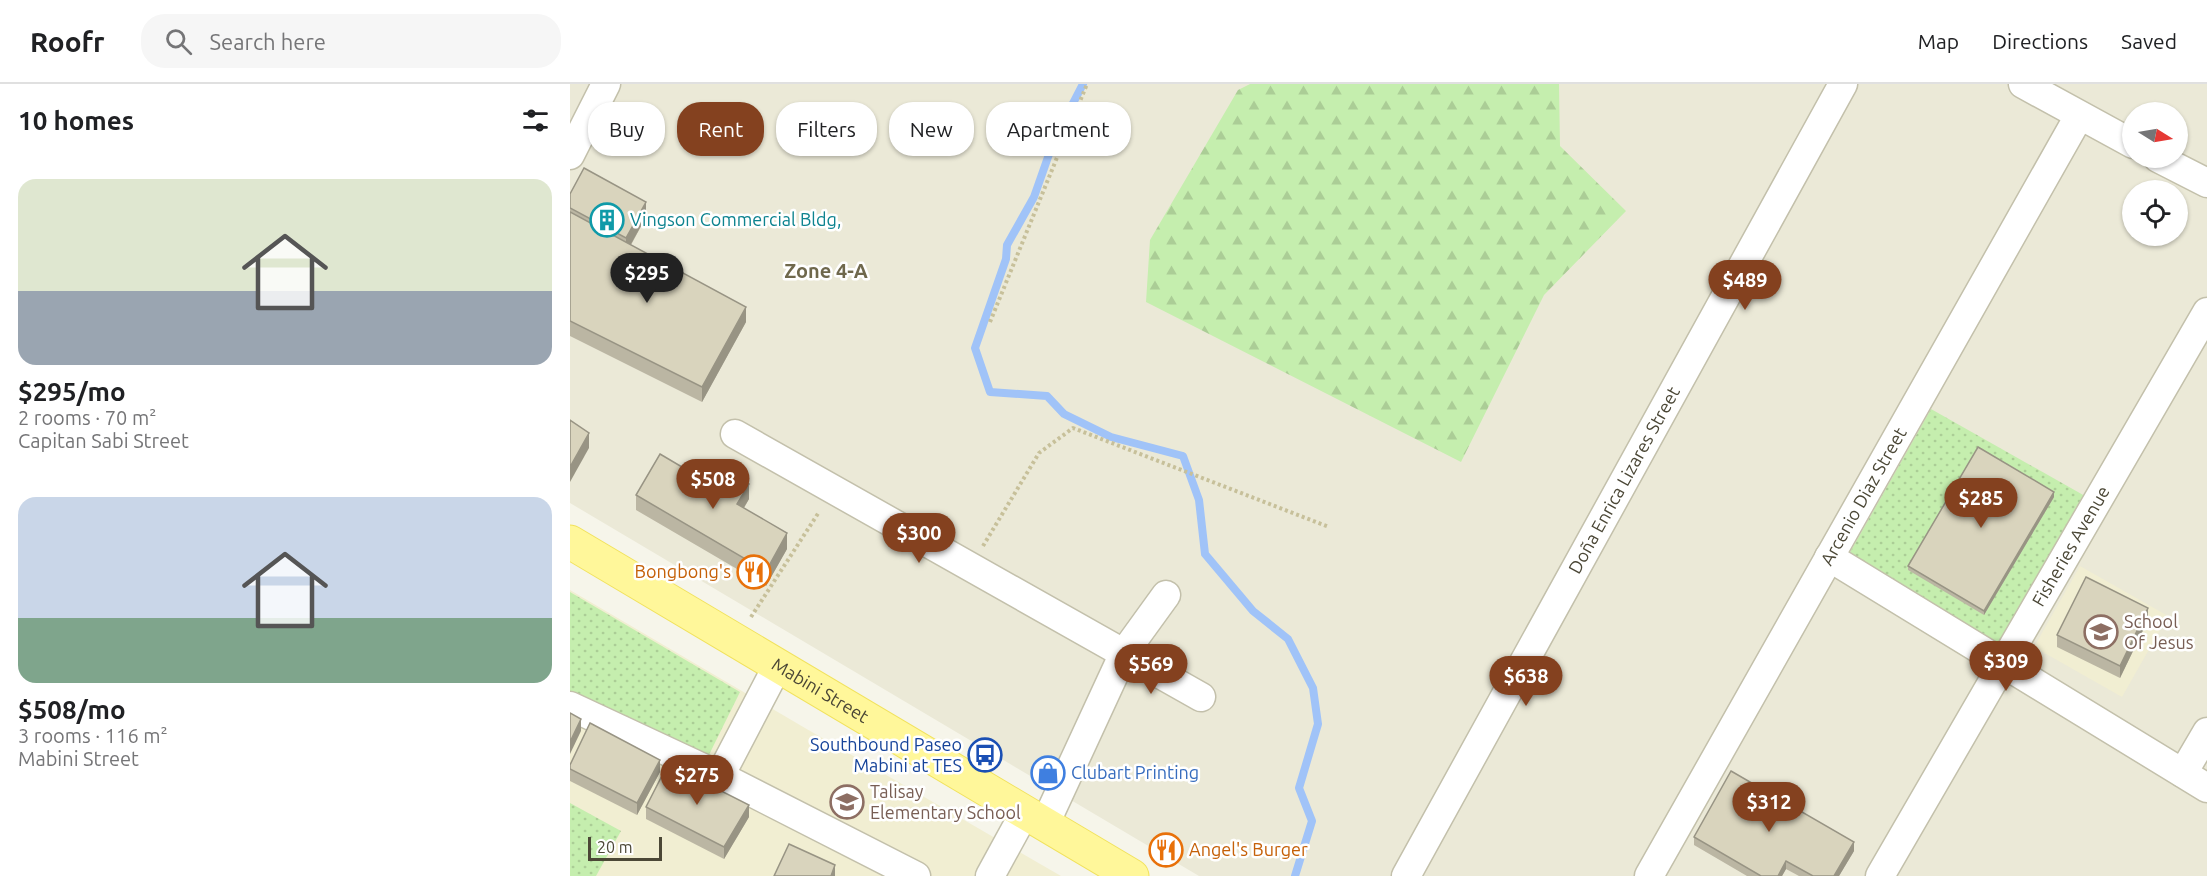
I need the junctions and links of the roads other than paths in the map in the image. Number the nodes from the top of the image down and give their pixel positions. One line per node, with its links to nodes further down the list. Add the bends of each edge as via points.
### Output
1 (606, 84): 4 (street)
2 (1843, 84): 28 (street, Doña Enrica Lizares Street)
3 (2023, 84): 5 (street)
4 (579, 112): 7 (street)
5 (2079, 116): 6 (street); 13 (street, Arcenio Diaz Street)
6 (2122, 138)
7 (570, 155)
8 (2178, 168): 9 (street)
9 (2207, 183)
10 (2207, 312): 16 (street, Fisheries Avenue)
11 (735, 434): 15 (street)
12 (570, 542): 17 (main road, Mabini Street)
13 (1828, 557): 16 (street); 29 (street, Arcenio Diaz Street)
14 (1166, 595): 15 (street)
15 (1125, 653): 18 (street); 24 (street)
16 (2003, 663): 21 (street); 30 (street, Fisheries Avenue)
17 (778, 666): 22 (street); 24 (main road, Mabini Street)
18 (1201, 697)
19 (570, 706): 22 (street)
20 (2207, 732): 21 (street)
21 (2183, 773): 23 (street)
22 (720, 776): 25 (street)
23 (2207, 788)
24 (1035, 818): 26 (street); 27 (main road, Mabini Street)
25 (916, 876)
26 (990, 876)
27 (1132, 876)
28 (1406, 876)
29 (1649, 876)
30 (1881, 876)

